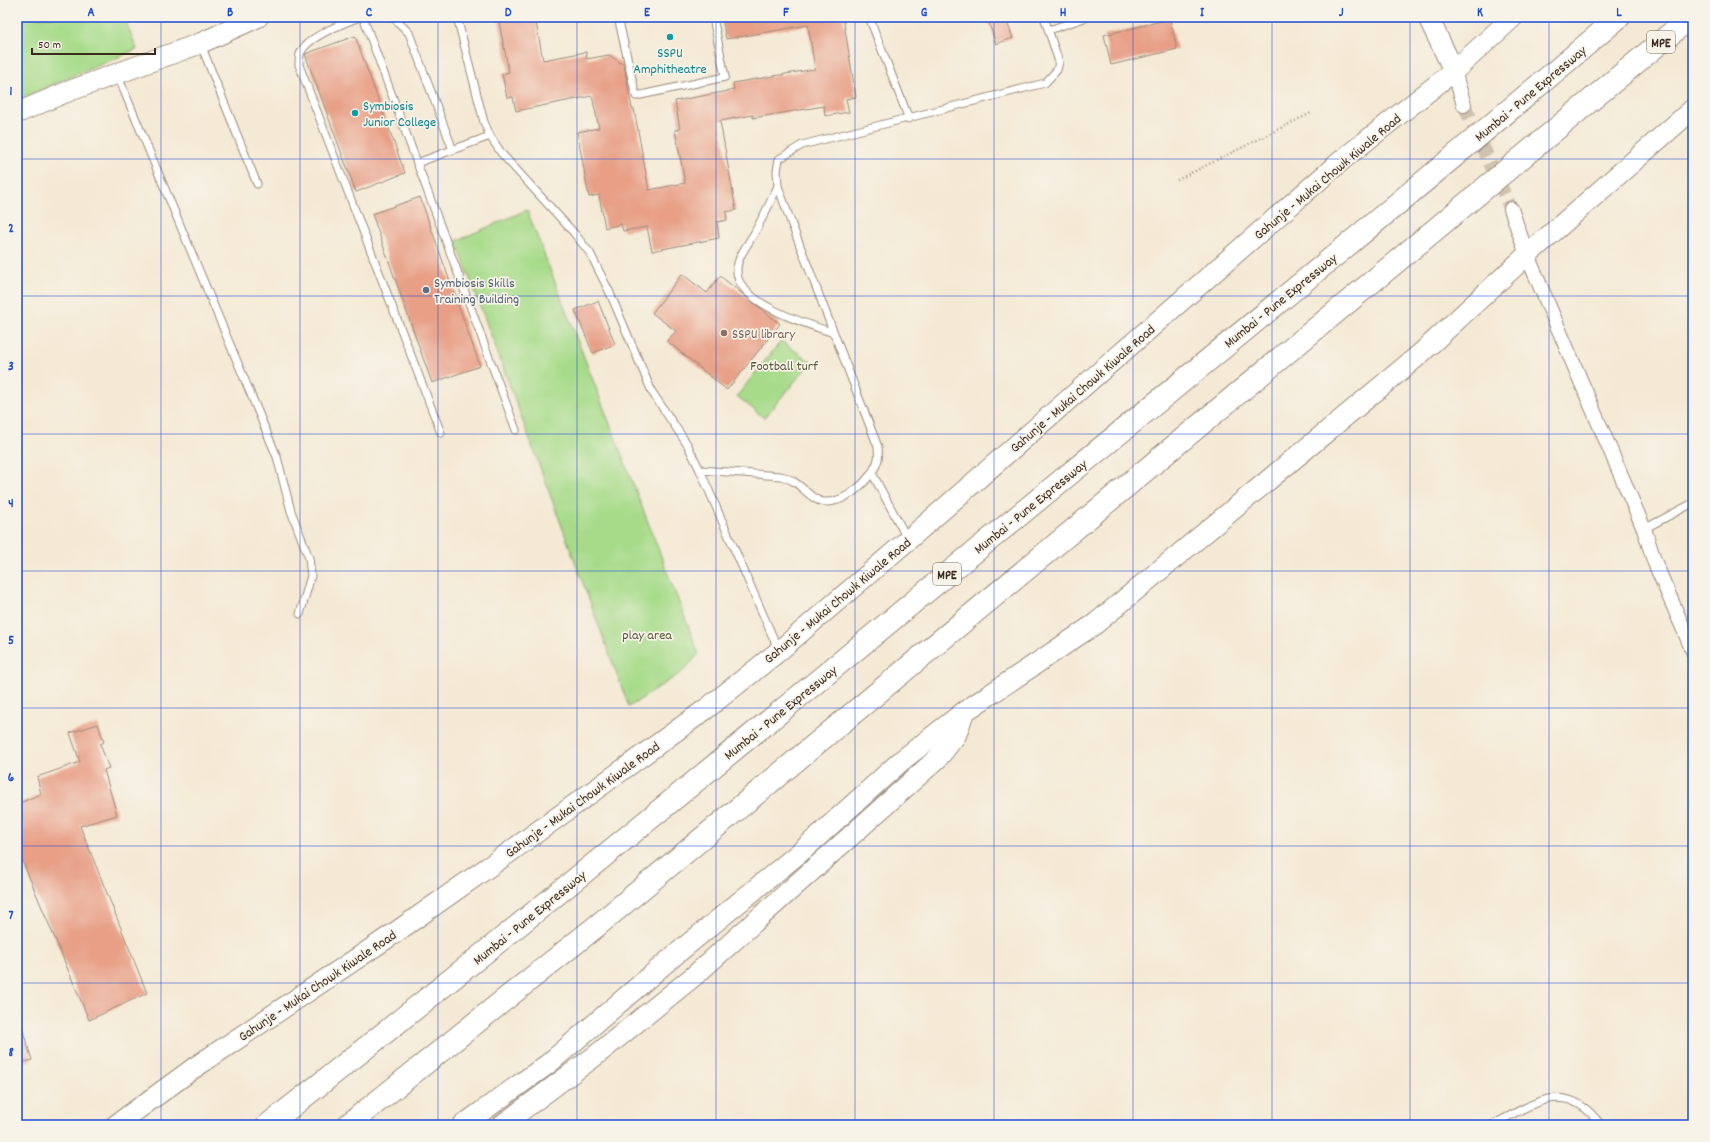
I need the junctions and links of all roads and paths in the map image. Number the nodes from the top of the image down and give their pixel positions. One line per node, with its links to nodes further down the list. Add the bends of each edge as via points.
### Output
1 (258, 17): 16 (street)
2 (359, 17): 34 (lane, via 307,44 300,52 299,64)
3 (363, 17): 26 (lane)
4 (393, 17): 25 (lane, via 409,33)
5 (457, 17): 24 (lane, via 484,122)
6 (618, 17): 7 (lane, via 636,96 725,78)
7 (713, 17)
8 (869, 17): 23 (lane)
9 (1044, 17): 15 (lane)
10 (1087, 17): 15 (lane)
11 (1428, 17): 17 (street)
12 (1513, 17): 17 (street, Gahunje - Mukai Chowk Kiwale Road)
13 (1619, 17): 45 (highway, Mumbai - Pune Expressway / MPE, via 1450,160 566,887)
14 (1691, 17): 46 (highway, MPE, via 598,925)
15 (1049, 30): 23 (lane, via 1059,62 1057,70 1045,83)
16 (200, 43): 18 (street); 28 (lane)
17 (1454, 71): 19 (street); 39 (street, Gahunje - Mukai Chowk Kiwale Road, via 1342,160)
18 (116, 74): 21 (street); 40 (lane, via 277,456 290,511 308,558 311,576)
19 (1464, 105)
20 (1693, 109): 31 (street)
21 (17, 112)
22 (1311, 113): 27 (path)
23 (909, 119): 29 (lane, via 802,145 779,159)
24 (490, 136): 25 (lane); 35 (lane, via 502,154 590,253 652,392 687,444)
25 (453, 150): 26 (lane)
26 (417, 163): 33 (lane)
27 (1177, 180)
28 (257, 184)
29 (778, 186): 32 (lane); 32 (lane, via 740,257 736,270 739,282 761,303 801,322)
30 (1511, 209): 31 (street)
31 (1527, 255): 38 (street); 43 (street, via 1419,355 1101,619)
32 (834, 333): 36 (lane, via 878,446 878,459)
33 (516, 430)
34 (441, 433)
35 (700, 470): 36 (lane, via 781,476 793,481 821,501 830,502 844,498); 41 (lane)
36 (872, 473): 39 (lane)
37 (1693, 503): 38 (lane)
38 (1644, 529): 42 (street)
39 (908, 540): 41 (street, Gahunje - Mukai Chowk Kiwale Road)
40 (300, 614)
41 (779, 651): 44 (street, Gahunje - Mukai Chowk Kiwale Road, via 706,709 526,841 194,1068)
42 (1693, 651)
43 (964, 712): 47 (street, via 901,761 804,849 548,1064); 48 (street, via 956,735 938,758 822,862 694,976 595,1056)
44 (116, 1125)
45 (268, 1125)
46 (348, 1125)
47 (463, 1125)
48 (502, 1125)
49 (1492, 1125): 50 (lane, via 1542,1100 1558,1098 1573,1100 1584,1106)
50 (1601, 1125)

